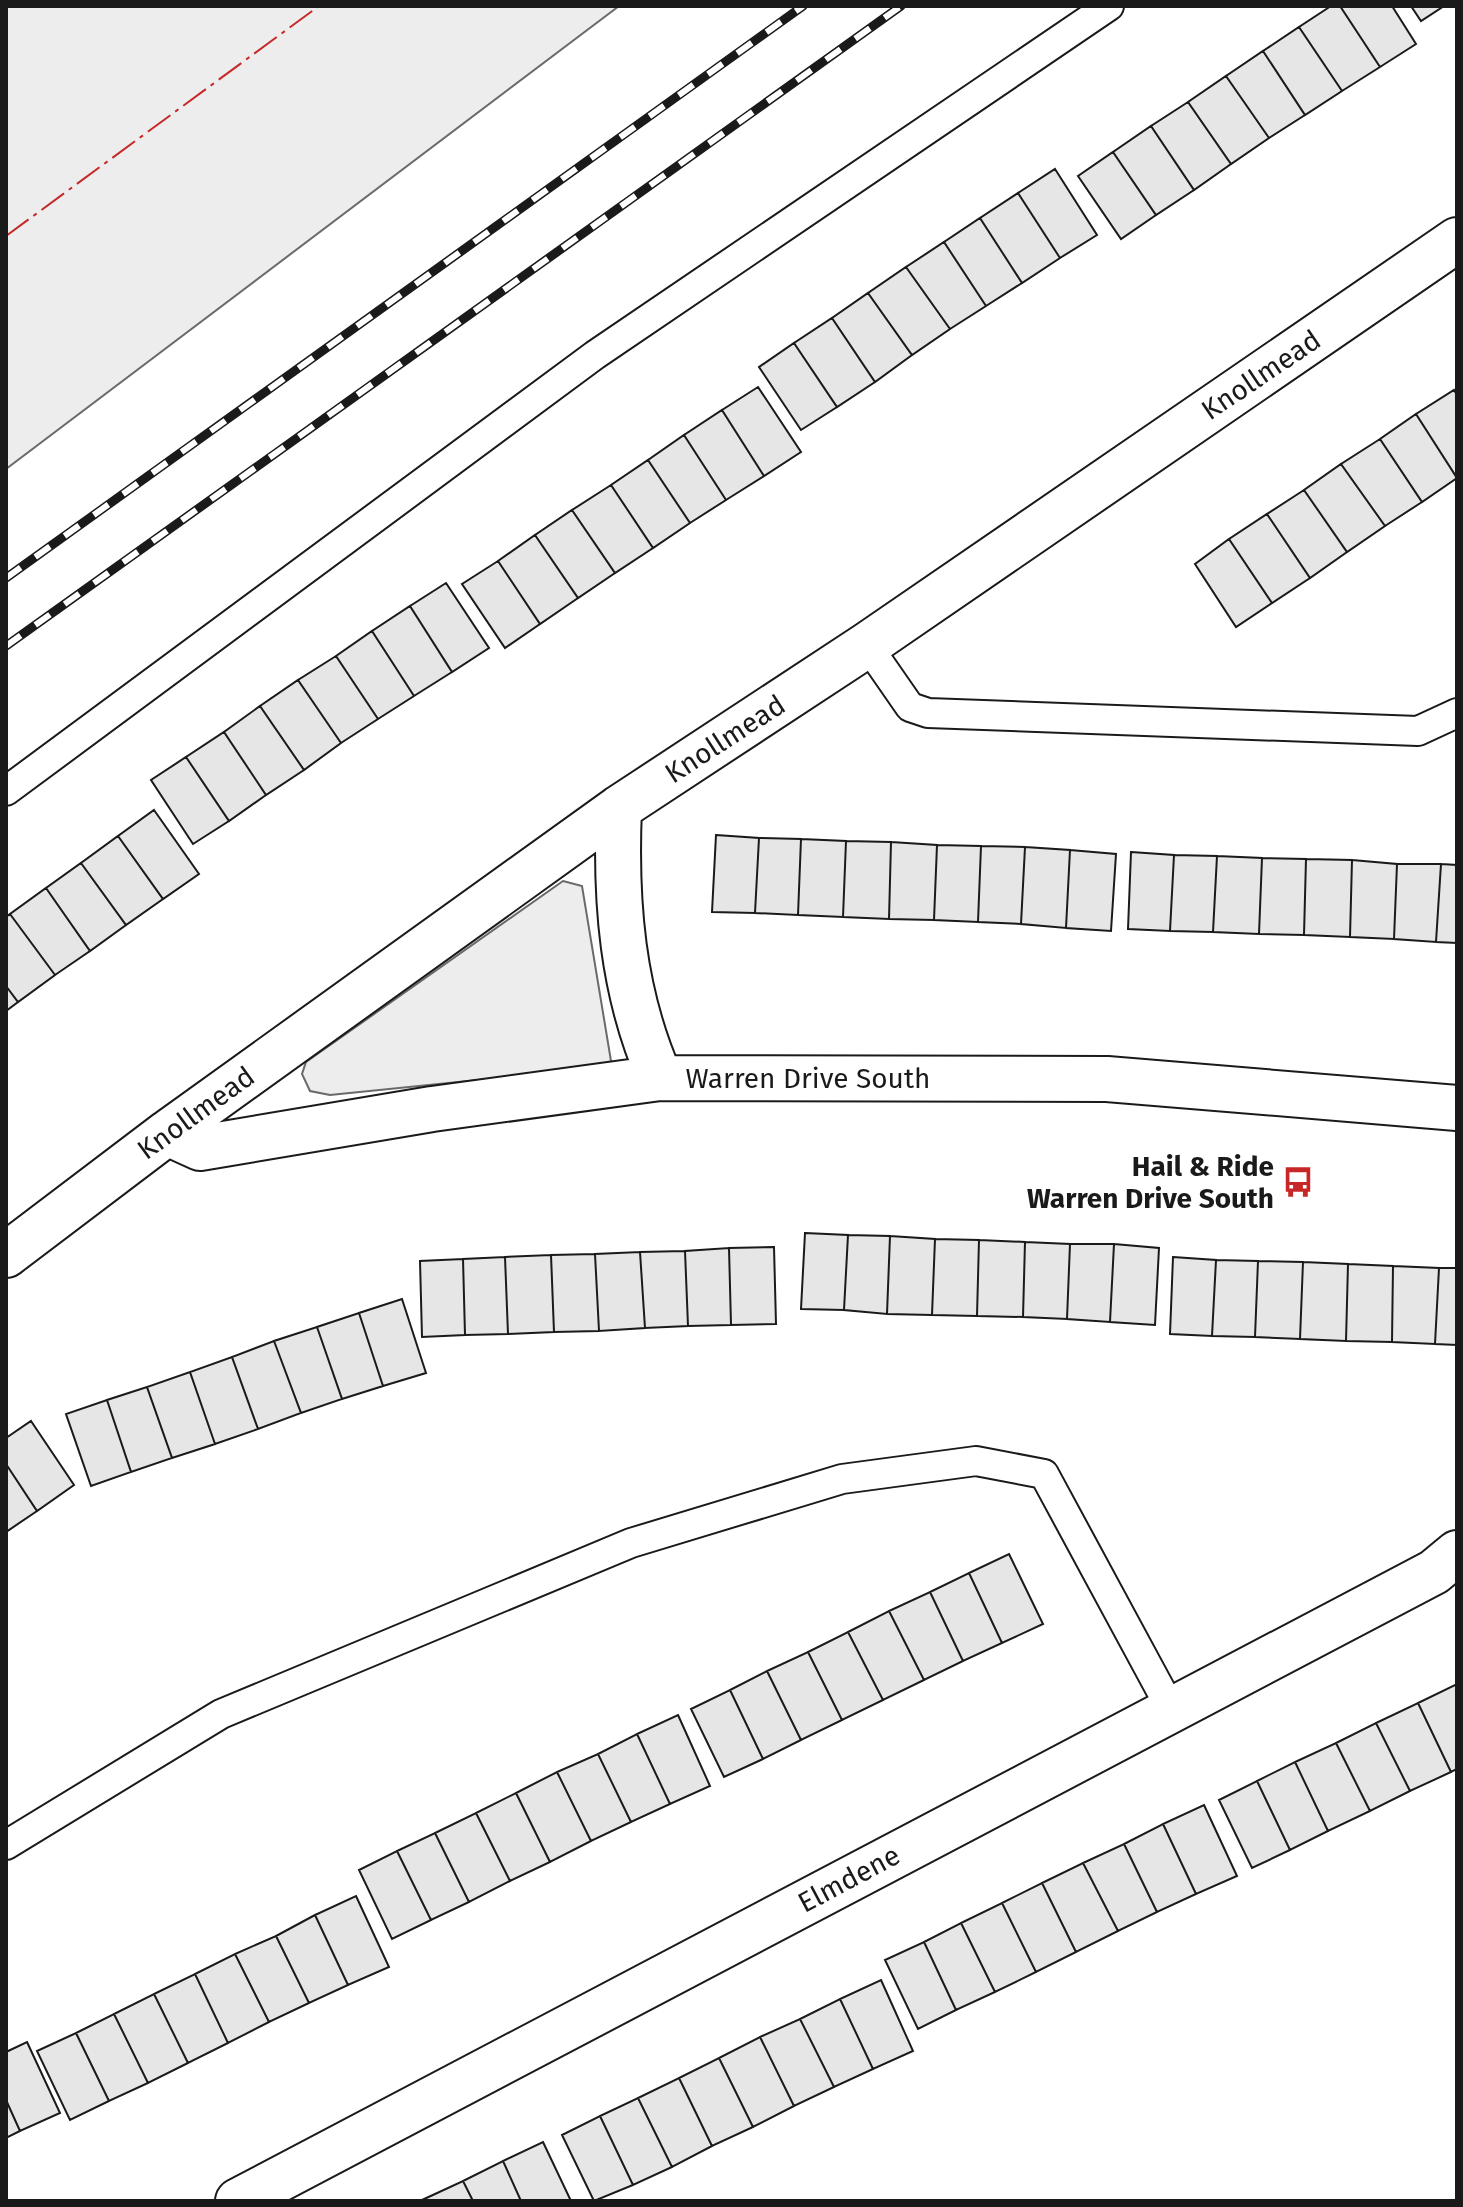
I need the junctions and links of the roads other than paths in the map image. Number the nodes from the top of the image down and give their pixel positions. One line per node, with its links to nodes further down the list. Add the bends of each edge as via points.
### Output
1 (1109, 6): 5 (lane, via 595,355)
2 (1457, 240): 3 (street, Knollmead)
3 (867, 645): 4 (lane, via 910,707 928,713 1418,731); 6 (street, Knollmead)
4 (1457, 713)
5 (6, 791)
6 (619, 808): 7 (street, via 617,868 627,972 640,1030); 9 (street, Knollmead)
7 (660, 1078): 8 (street, Warren Drive South, via 1107,1079); 9 (street, Warren Drive South, via 200,1148)
8 (1457, 1108)
9 (167, 1133): 10 (street, Knollmead)
10 (6, 1255)
11 (1457, 1553): 12 (street, Elmdene, via 1434,1572)
12 (1171, 1709): 13 (lane, via 1044,1474 976,1461 842,1479 631,1543 221,1714); 14 (street, Elmdene)
13 (6, 1845)
14 (238, 2201)

